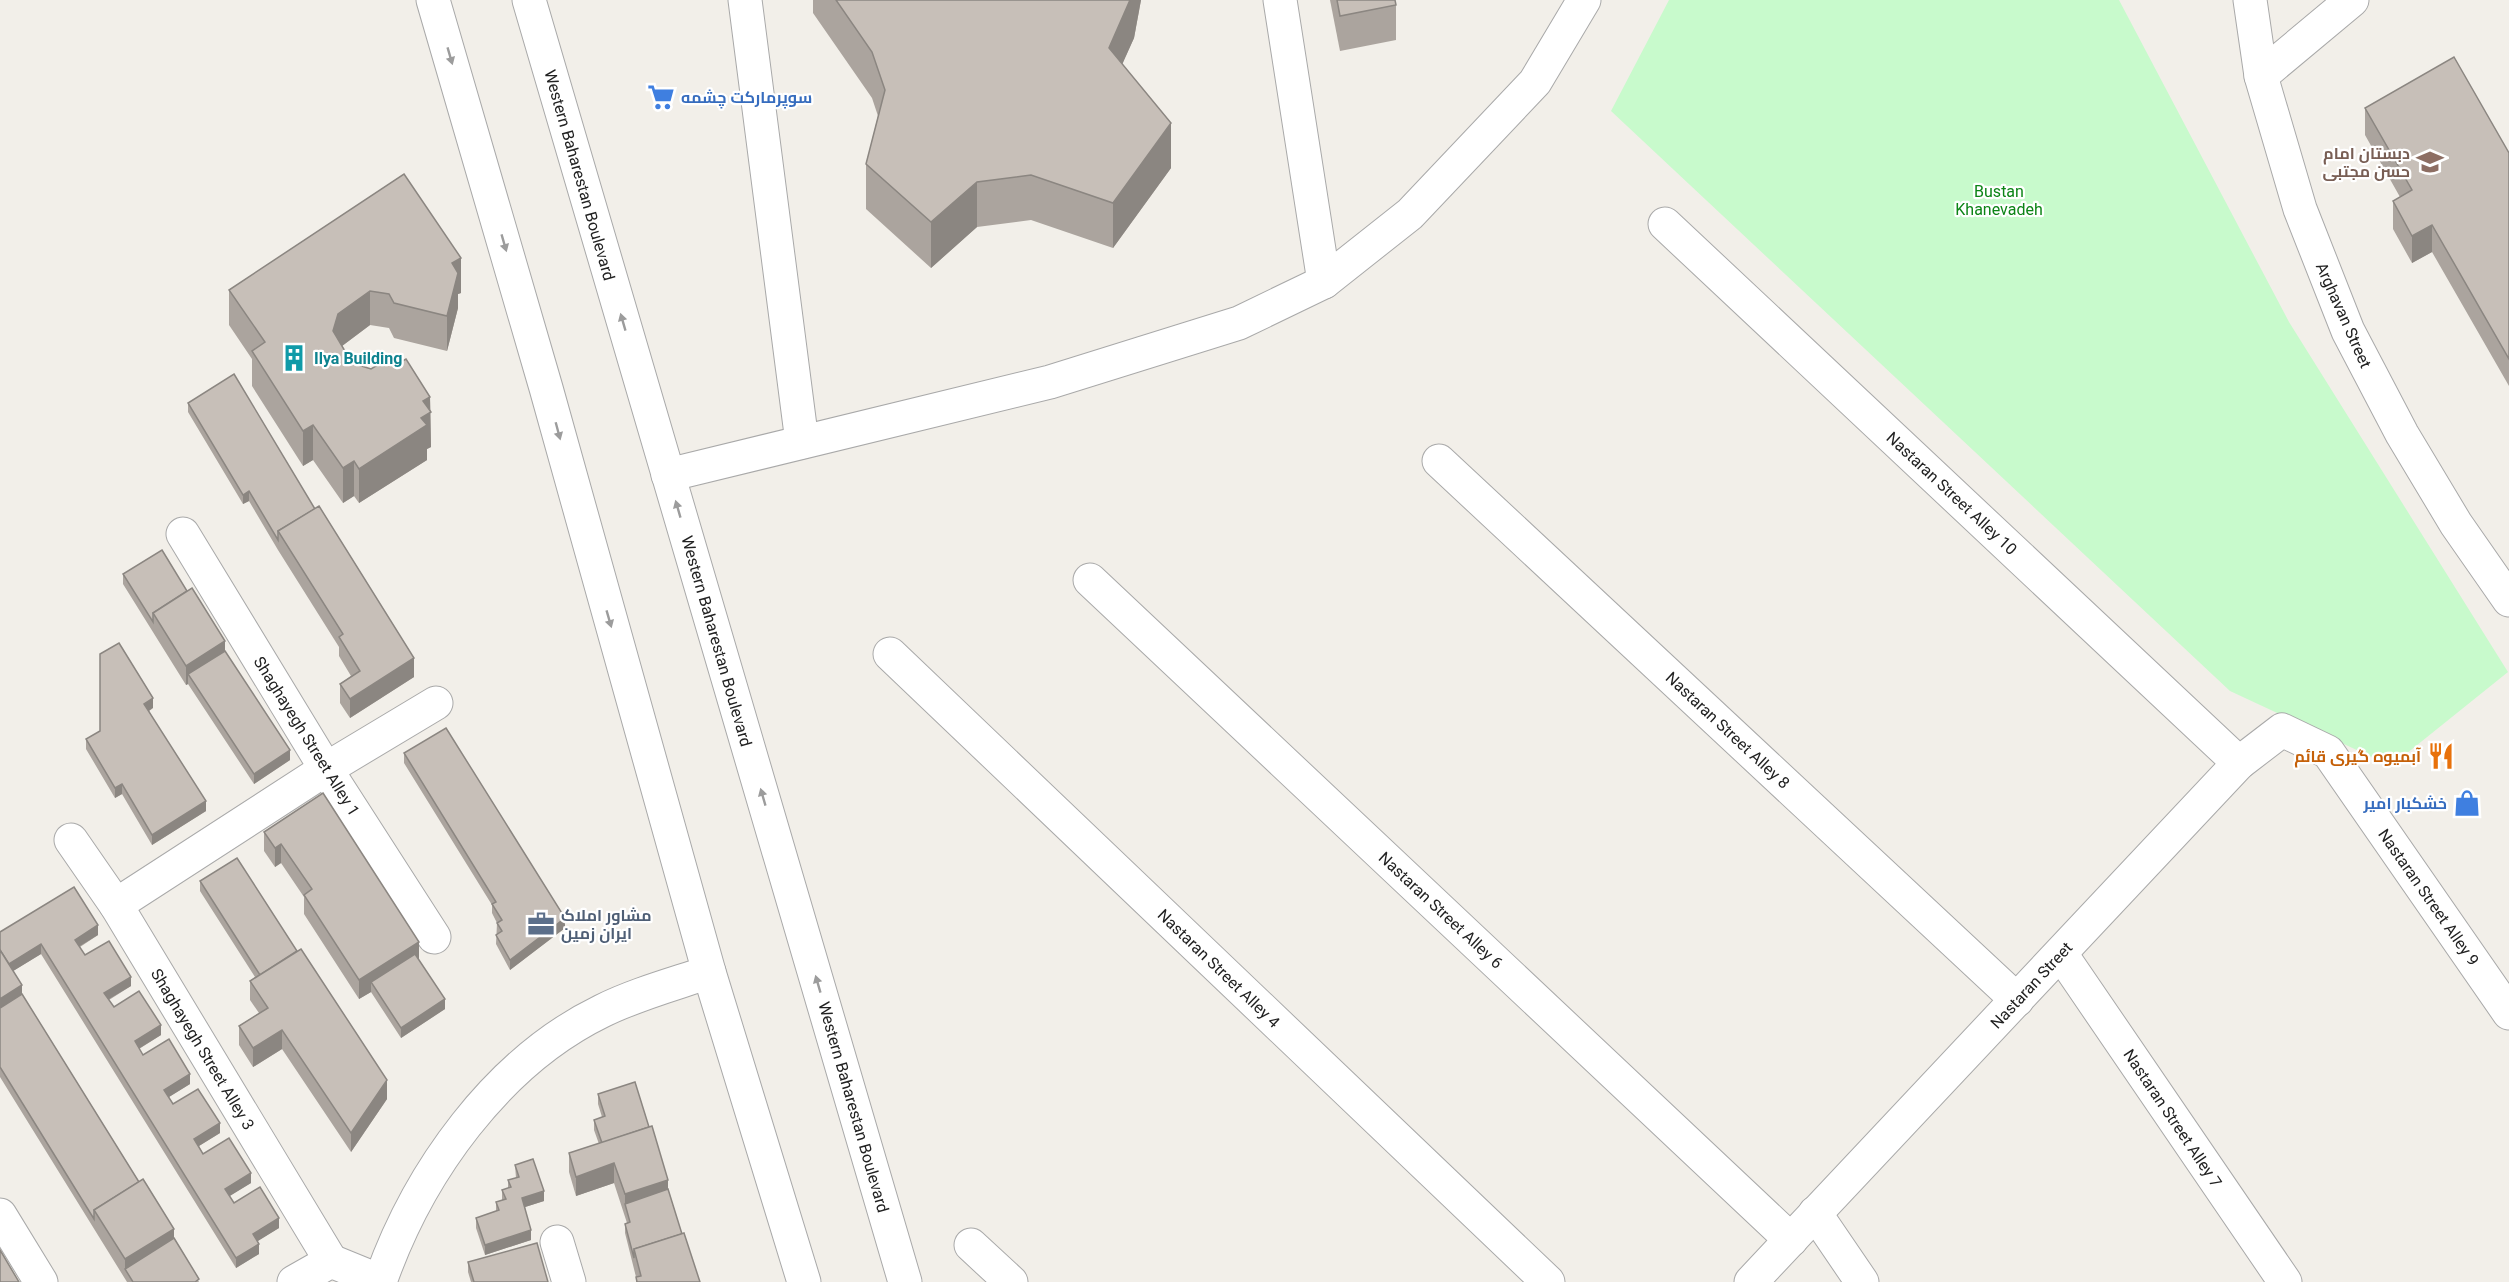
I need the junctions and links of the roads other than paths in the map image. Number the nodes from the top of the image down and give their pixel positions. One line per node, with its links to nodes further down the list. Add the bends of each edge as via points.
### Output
1 (434, 0): 26 (street, one-way to 26)
2 (529, 0): 13 (street, Western Baharestan Boulevard, one-way to 2)
3 (745, 0): 11 (street)
4 (1584, 0): 10 (street, via 1535,82 1410,214)
5 (2250, 0): 8 (street, Arghavan Street)
6 (2352, 0): 8 (street)
7 (1279, 1): 10 (street)
8 (2261, 76): 16 (street, Arghavan Street, via 2300,209 2348,331 2402,434)
9 (1665, 224): 20 (street, Nastaran Street Alley 10)
10 (1324, 282): 11 (street, via 1239,323 1050,382)
11 (802, 442): 13 (street)
12 (1439, 461): 27 (street, Nastaran Street Alley 8)
13 (668, 475): 40 (street, Western Baharestan Boulevard, one-way to 13)
14 (183, 534): 21 (street, Shaghayegh Street Alley 1)
15 (1090, 580): 31 (street, Nastaran Street Alley 6)
16 (2504, 582)
17 (890, 654): 42 (street, Nastaran Street Alley 4)
18 (436, 703): 21 (street)
19 (2328, 752): 20 (street, Nastaran Street, via 2282,730); 28 (street, Nastaran Street Alley 9)
20 (2240, 763): 25 (street, Nastaran Street)
21 (326, 769): 23 (street); 24 (street, Shaghayegh Street Alley 1)
22 (71, 840): 23 (street, Shaghayegh Street Alley 3)
23 (116, 905): 34 (street, Shaghayegh Street Alley 3)
24 (434, 937)
25 (2061, 954): 27 (street, Nastaran Street); 45 (street, Nastaran Street Alley 7)
26 (709, 972): 37 (street, via 603,1010 554,1039 513,1070 448,1148 410,1211); 39 (street)
27 (2017, 1000): 29 (street, Nastaran Street)
28 (2509, 1013)
29 (1815, 1213): 31 (street, Nastaran Street); 44 (street)
30 (0, 1215): 35 (street)
31 (1791, 1240): 43 (street, Nastaran Street)
32 (558, 1242): 38 (street)
33 (970, 1245): 41 (street)
34 (332, 1261): 36 (street); 37 (street)
35 (41, 1282)
36 (294, 1282)
37 (380, 1282)
38 (569, 1282)
39 (804, 1282)
40 (905, 1282)
41 (1011, 1282)
42 (1548, 1282)
43 (1751, 1282)
44 (1862, 1282)
45 (2285, 1282)

